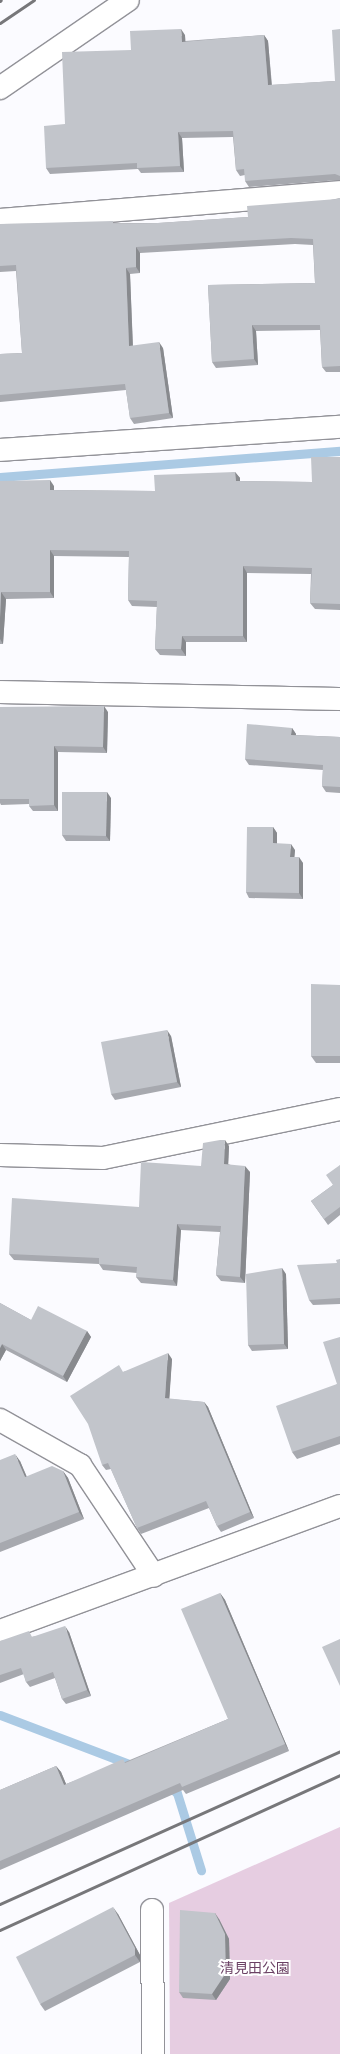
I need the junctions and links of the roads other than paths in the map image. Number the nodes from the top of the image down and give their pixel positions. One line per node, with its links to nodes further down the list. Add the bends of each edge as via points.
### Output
1 (128, 0): 2 (street)
2 (0, 88)
3 (340, 192): 4 (street)
4 (0, 220)
5 (340, 427): 6 (street)
6 (0, 450)
7 (0, 692): 8 (street)
8 (340, 699)
9 (340, 1109): 10 (street, via 103,1158)
10 (0, 1155)
11 (0, 1420): 13 (street, via 80,1465)
12 (340, 1506): 13 (street)
13 (154, 1576): 14 (street)
14 (0, 1631)
15 (152, 1910): 16 (street)
16 (153, 2054)

